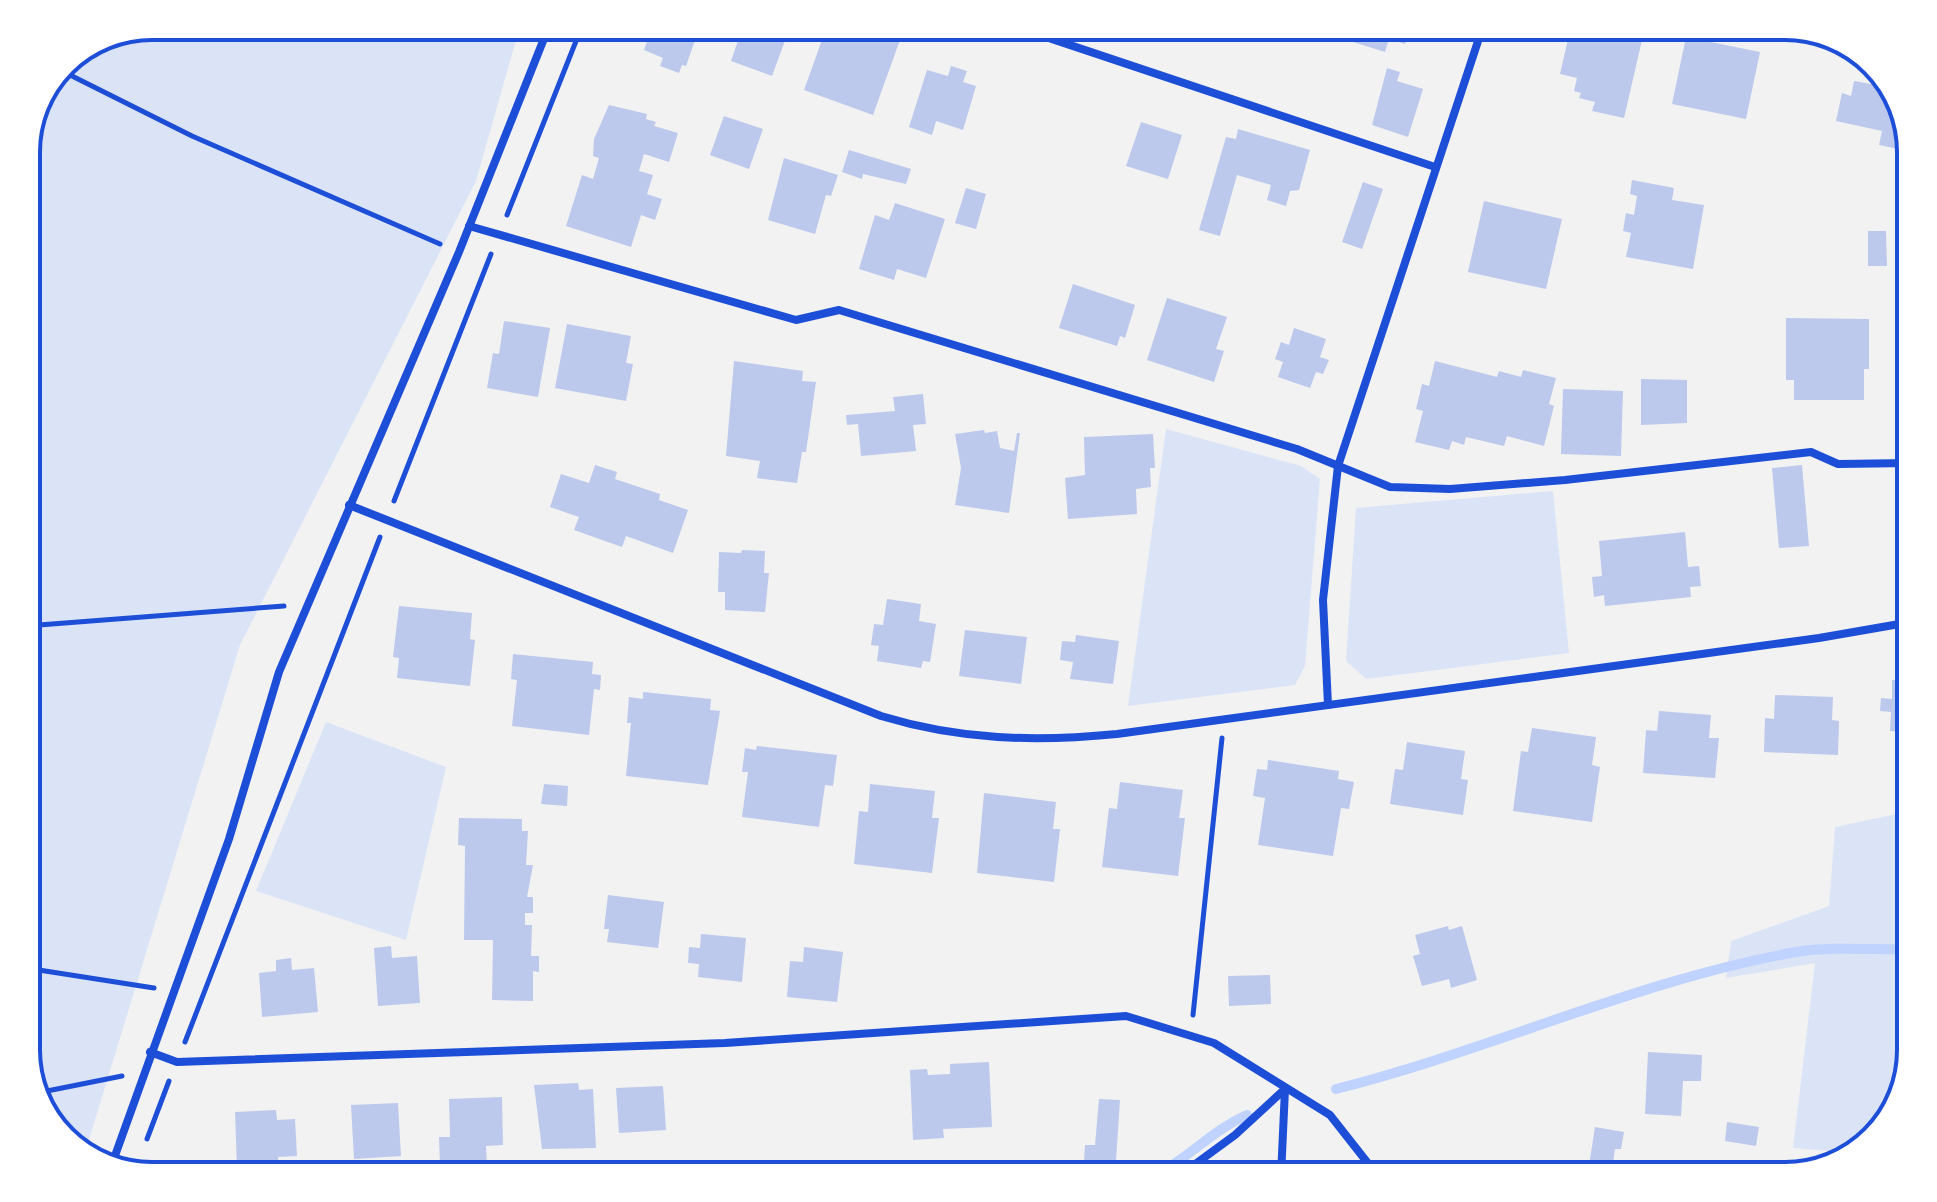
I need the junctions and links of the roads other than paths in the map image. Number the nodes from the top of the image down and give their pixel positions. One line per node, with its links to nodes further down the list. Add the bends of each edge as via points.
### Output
1 (543, 40): 5 (street)
2 (1055, 40): 4 (street)
3 (1478, 40): 4 (street)
4 (1435, 167): 7 (street)
5 (469, 226): 7 (street, via 796,320 839,310); 8 (street)
6 (1897, 463): 7 (street, via 1838,464 1811,452 1450,489 1390,487)
7 (1338, 466): 10 (street, via 1323,600)
8 (349, 505): 10 (street, via 925,729 979,738 1055,740); 11 (street, via 279,672 229,839)
9 (1897, 624): 10 (street)
10 (1328, 705)
11 (150, 1052): 12 (street, via 177,1062 725,1043 1126,1016 1214,1043); 13 (street)
12 (1285, 1089): 14 (street); 15 (street); 16 (street, via 1330,1115)
13 (115, 1155)
14 (1198, 1162)
15 (1282, 1162)
16 (1367, 1162)

